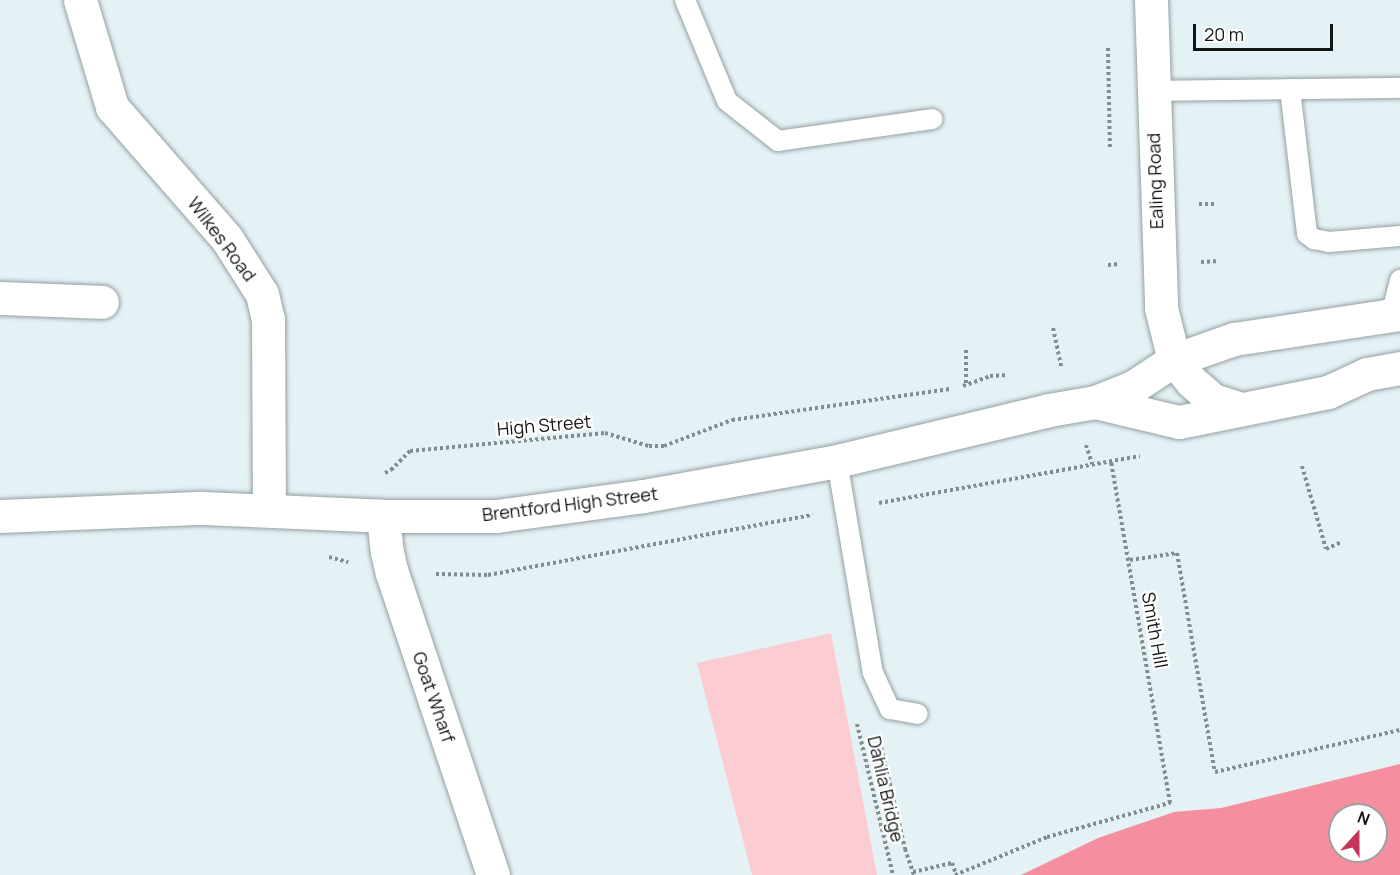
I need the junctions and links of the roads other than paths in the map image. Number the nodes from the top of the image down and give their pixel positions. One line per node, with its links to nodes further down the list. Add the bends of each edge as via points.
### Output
1 (80, 0): 18 (main road, Wilkes Road, via 112,107 227,239 262,294 268,319)
2 (685, 0): 7 (lane, via 727,101 778,141)
3 (1151, 0): 6 (main road, Ealing Road)
4 (1400, 88): 5 (lane)
5 (1290, 90): 6 (lane); 8 (lane, via 1307,234 1329,242)
6 (1152, 91): 13 (main road, Ealing Road, via 1161,308)
7 (932, 118)
8 (1400, 236)
9 (1400, 280): 12 (lane)
10 (0, 298): 11 (main road)
11 (102, 302)
12 (1396, 315): 13 (main road, Brentford High Street, via 1234,339)
13 (1174, 360): 15 (main road, Brentford High Street, via 1133,387); 16 (main road, via 1213,400)
14 (1400, 368): 16 (main road, Brentford High Street, via 1367,374 1328,392)
15 (1095, 402): 16 (main road, Brentford High Street, via 1179,422); 17 (main road, Brentford High Street)
16 (1238, 408)
17 (837, 461): 20 (main road, Brentford High Street, via 643,496 496,516); 21 (lane, via 873,673 890,709)
18 (269, 509): 19 (main road, Brentford High Street); 20 (main road, Brentford High Street)
19 (0, 516)
20 (383, 516): 22 (main road, Goat Wharf, via 392,573)
21 (918, 714)
22 (493, 875)

